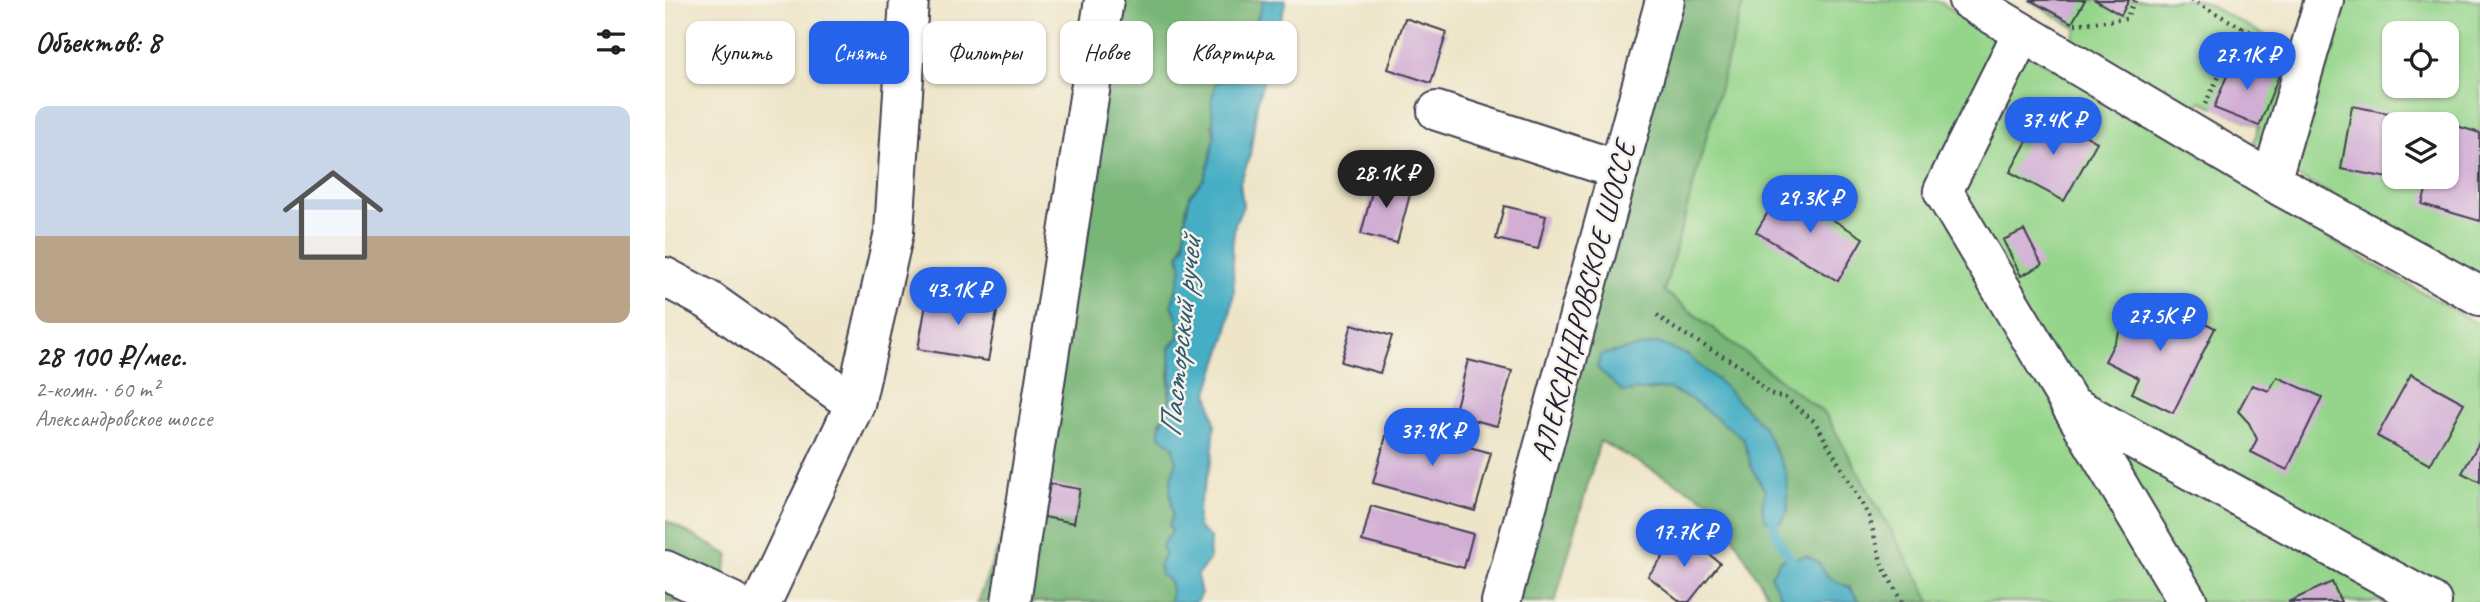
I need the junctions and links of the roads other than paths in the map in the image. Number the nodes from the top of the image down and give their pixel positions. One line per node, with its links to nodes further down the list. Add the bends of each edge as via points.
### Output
1 (909, 0): 12 (street, via 894,232)
2 (1104, 0): 17 (street)
3 (1665, 0): 8 (street, АЛЕКСАНДРОВСКОЕ ШОССЕ)
4 (1968, 0): 6 (street)
5 (2324, 0): 9 (street)
6 (2022, 33): 9 (street); 13 (street, via 1943,191)
7 (1437, 111): 8 (street)
8 (1619, 170): 18 (street, АЛЕКСАНДРОВСКОЕ ШОССЕ)
9 (2271, 181): 11 (street)
10 (665, 277): 12 (street, via 708,300)
11 (2480, 296)
12 (855, 404): 16 (street)
13 (2071, 405): 19 (street); 20 (street)
14 (665, 570): 15 (street)
15 (733, 602)
16 (761, 602)
17 (1011, 602)
18 (1501, 602)
19 (2188, 602)
20 (2432, 602)

